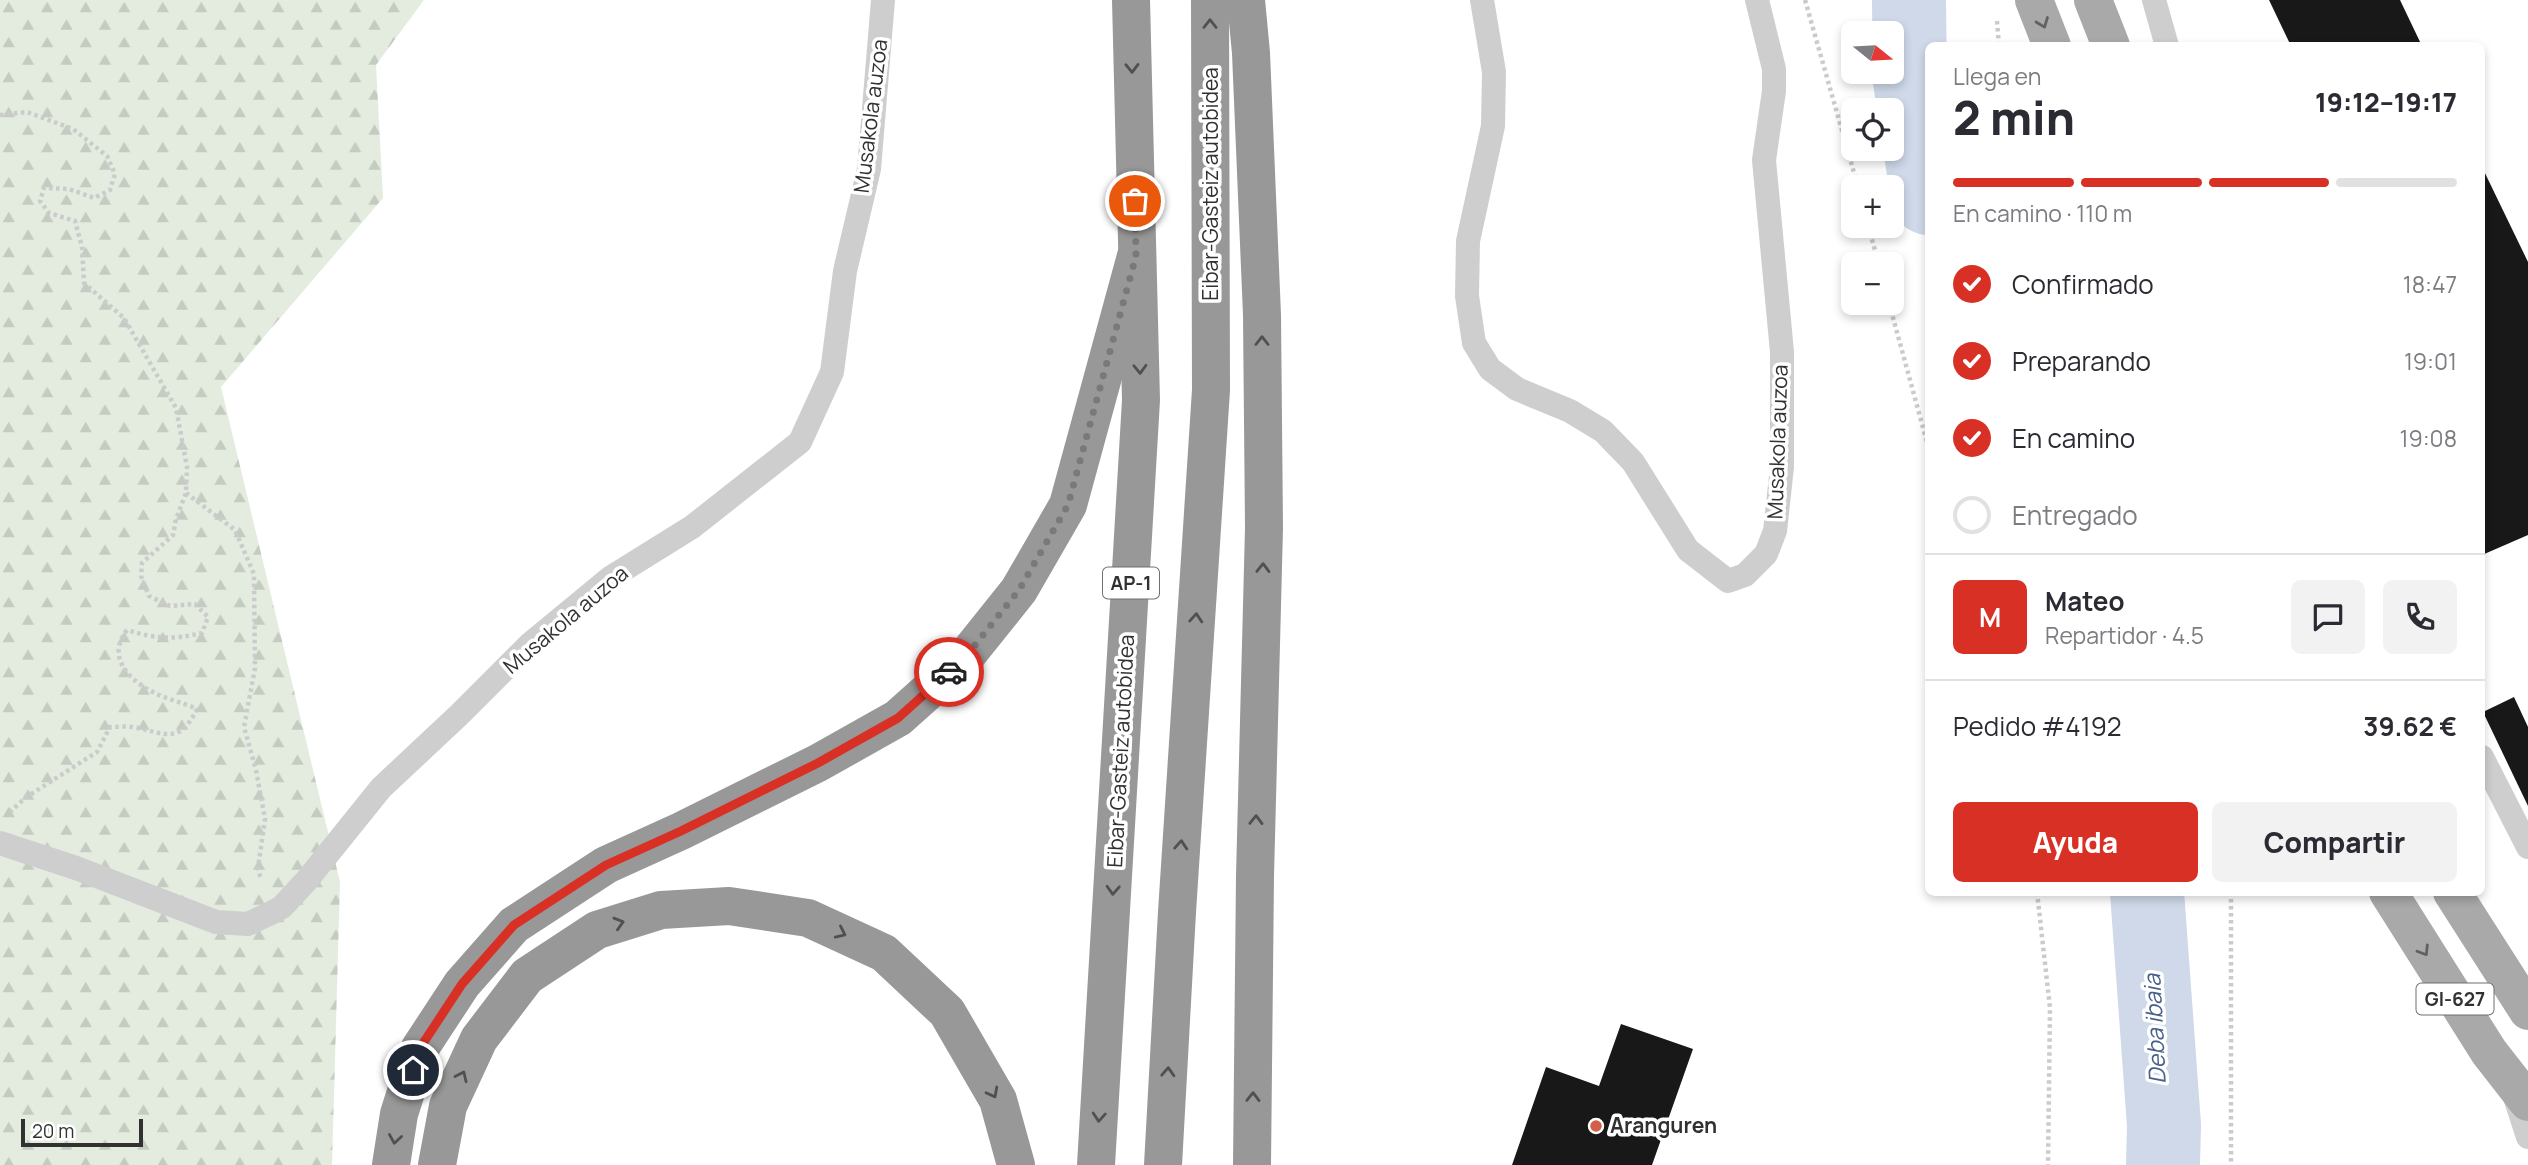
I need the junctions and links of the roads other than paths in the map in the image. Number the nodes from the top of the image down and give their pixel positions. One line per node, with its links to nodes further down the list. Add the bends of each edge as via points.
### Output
1 (883, 0): 15 (lane, Musakola auzoa, via 869,169 845,271 832,372 800,442 692,527 610,578 530,644 382,788 307,880 271,913 248,924 216,922)
2 (1131, 0): 13 (highway, Eibar-Gasteiz autobidea / AP-1, one-way to 13)
3 (1210, 0): 26 (highway, Eibar-Gasteiz autobidea, one-way to 3, via 1211,390)
4 (1246, 0): 27 (highway, one-way to 4, via 1264,515 1262,315)
5 (1482, 0): 6 (lane, Musakola auzoa, via 1494,72 1493,126 1468,241 1467,296 1474,343 1490,369 1517,389 1603,431 1633,462 1688,550 1728,581 1745,575 1766,554 1775,531 1782,467 1782,352 1764,160 1774,69)
6 (1757, 0)
7 (2034, 0): 10 (main road, one-way to 10)
8 (2093, 0): 11 (main road)
9 (2154, 0): 12 (lane)
10 (2050, 42)
11 (2109, 42)
12 (2166, 42)
13 (1136, 256): 22 (highway, one-way to 22, via 1068,505 1019,590 963,660 898,718 806,769 606,865 514,925 462,984 420,1048 399,1114); 25 (highway, Eibar-Gasteiz autobidea / AP-1, one-way to 25, via 1141,400)
14 (2485, 763): 16 (lane)
15 (0, 843)
16 (2528, 847)
17 (2391, 896): 20 (main road, GI-627, one-way to 20, via 2489,1052)
18 (2455, 896): 19 (main road, GI-627)
19 (2528, 1011)
20 (2519, 1090): 21 (lane)
21 (2528, 1137)
22 (391, 1165)
23 (436, 1165): 24 (highway, one-way to 24, via 448,1106 479,1039 527,976 597,930 661,910 729,906 808,918 884,953 947,1012 998,1100)
24 (1016, 1165)
25 (1096, 1165)
26 (1163, 1165)
27 (1252, 1165)

